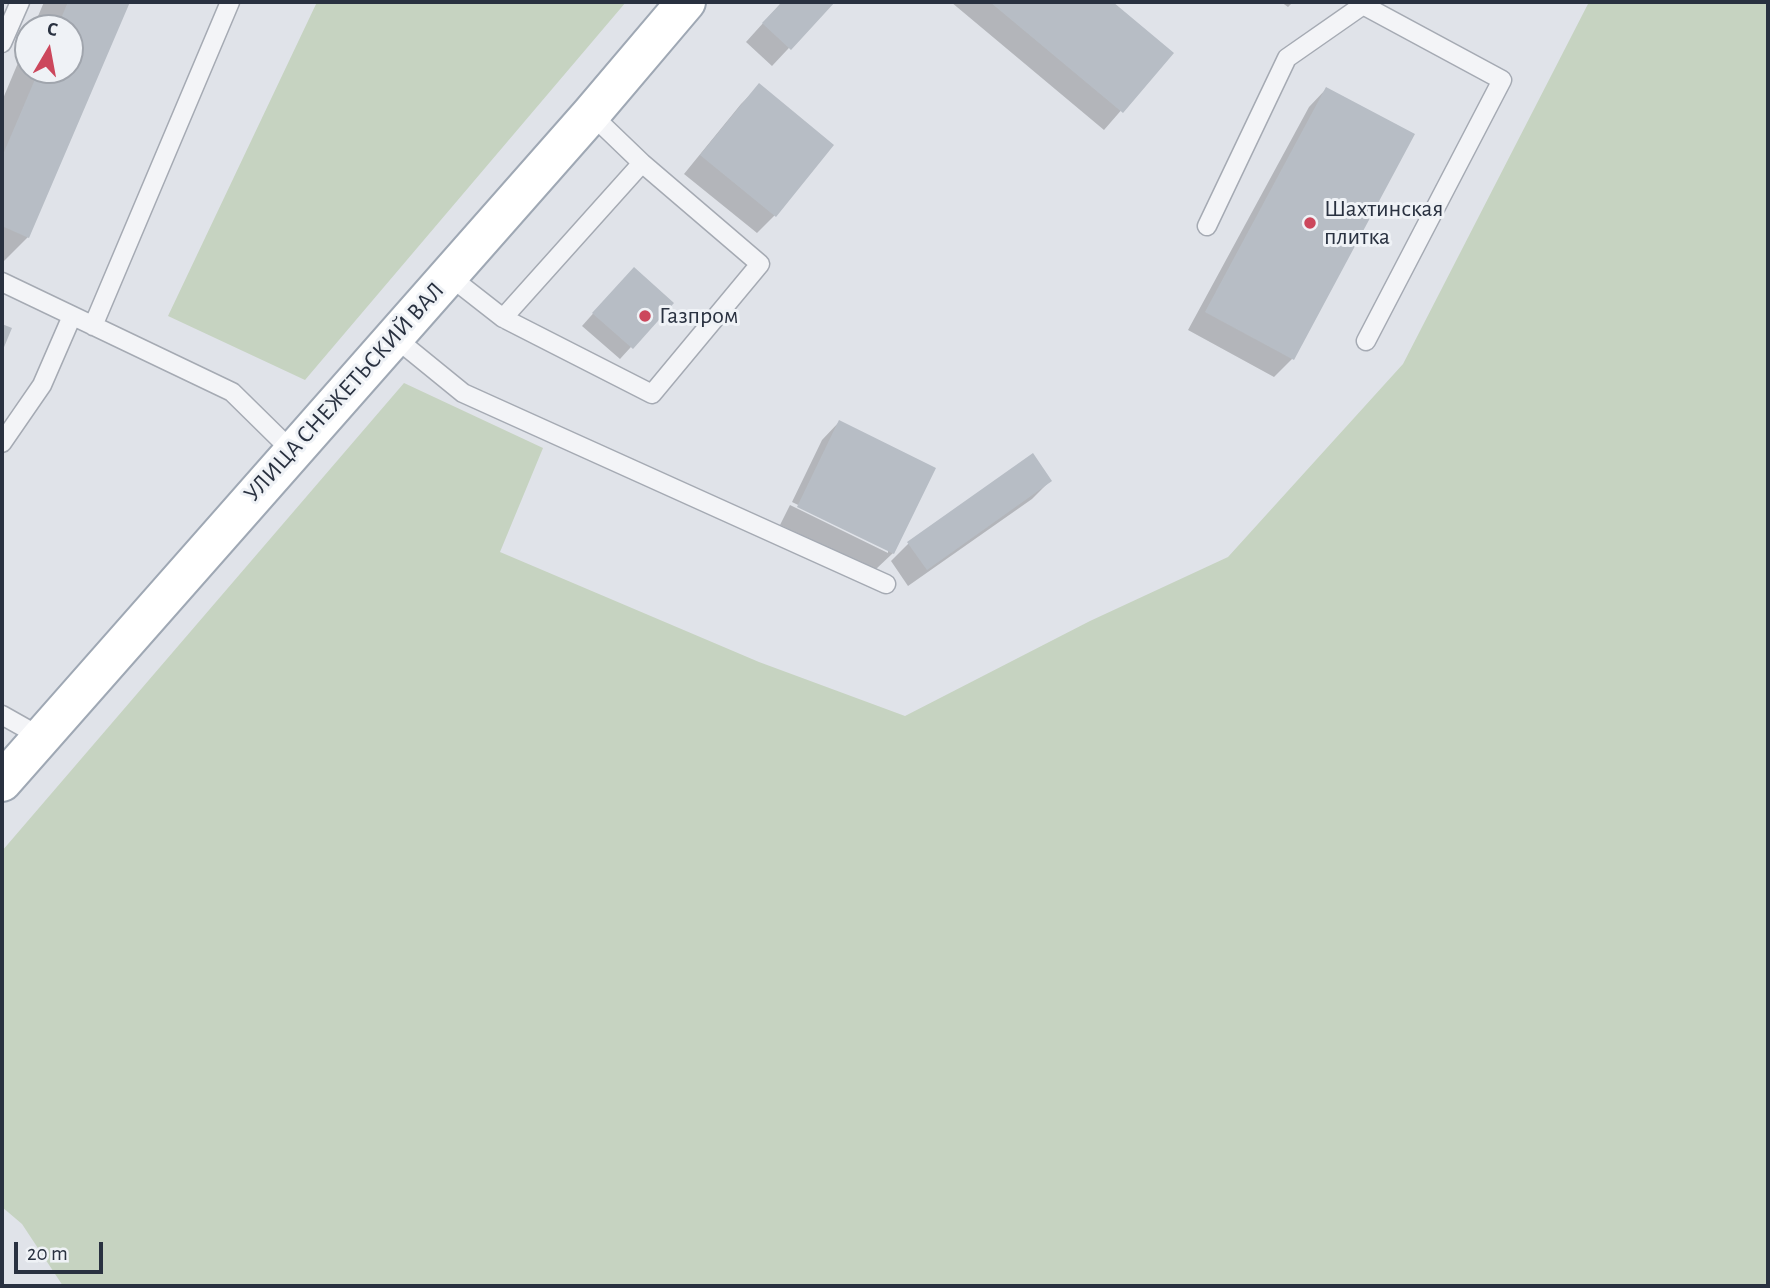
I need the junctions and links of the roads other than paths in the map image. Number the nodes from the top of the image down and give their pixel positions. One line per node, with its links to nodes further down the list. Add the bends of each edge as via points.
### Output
1 (20, 2): 5 (lane)
2 (230, 2): 13 (lane)
3 (686, 2): 6 (main road, УЛИЦА СНЕЖЕТЬСКИЙ ВАЛ)
4 (1364, 4): 8 (lane, via 1287,58); 15 (lane, via 1502,80)
5 (2, 43)
6 (591, 114): 7 (lane); 9 (main road, УЛИЦА СНЕЖЕТЬСКИЙ ВАЛ)
7 (642, 163): 12 (lane); 12 (lane, via 760,264 652,394)
8 (1207, 226)
9 (448, 275): 12 (lane); 14 (main road, УЛИЦА СНЕЖЕТЬСКИЙ ВАЛ)
10 (2, 282): 11 (lane)
11 (72, 316): 13 (lane); 16 (lane, via 42,385)
12 (503, 318)
13 (93, 326): 17 (lane, via 232,393)
14 (393, 336): 17 (main road, УЛИЦА СНЕЖЕТЬСКИЙ ВАЛ); 18 (lane, via 463,393)
15 (1366, 341)
16 (2, 443)
17 (292, 451): 20 (main road, УЛИЦА СНЕЖЕТЬСКИЙ ВАЛ)
18 (886, 584)
19 (2, 715): 20 (lane)
20 (41, 737): 21 (main road, УЛИЦА СНЕЖЕТЬСКИЙ ВАЛ)
21 (2, 782)

